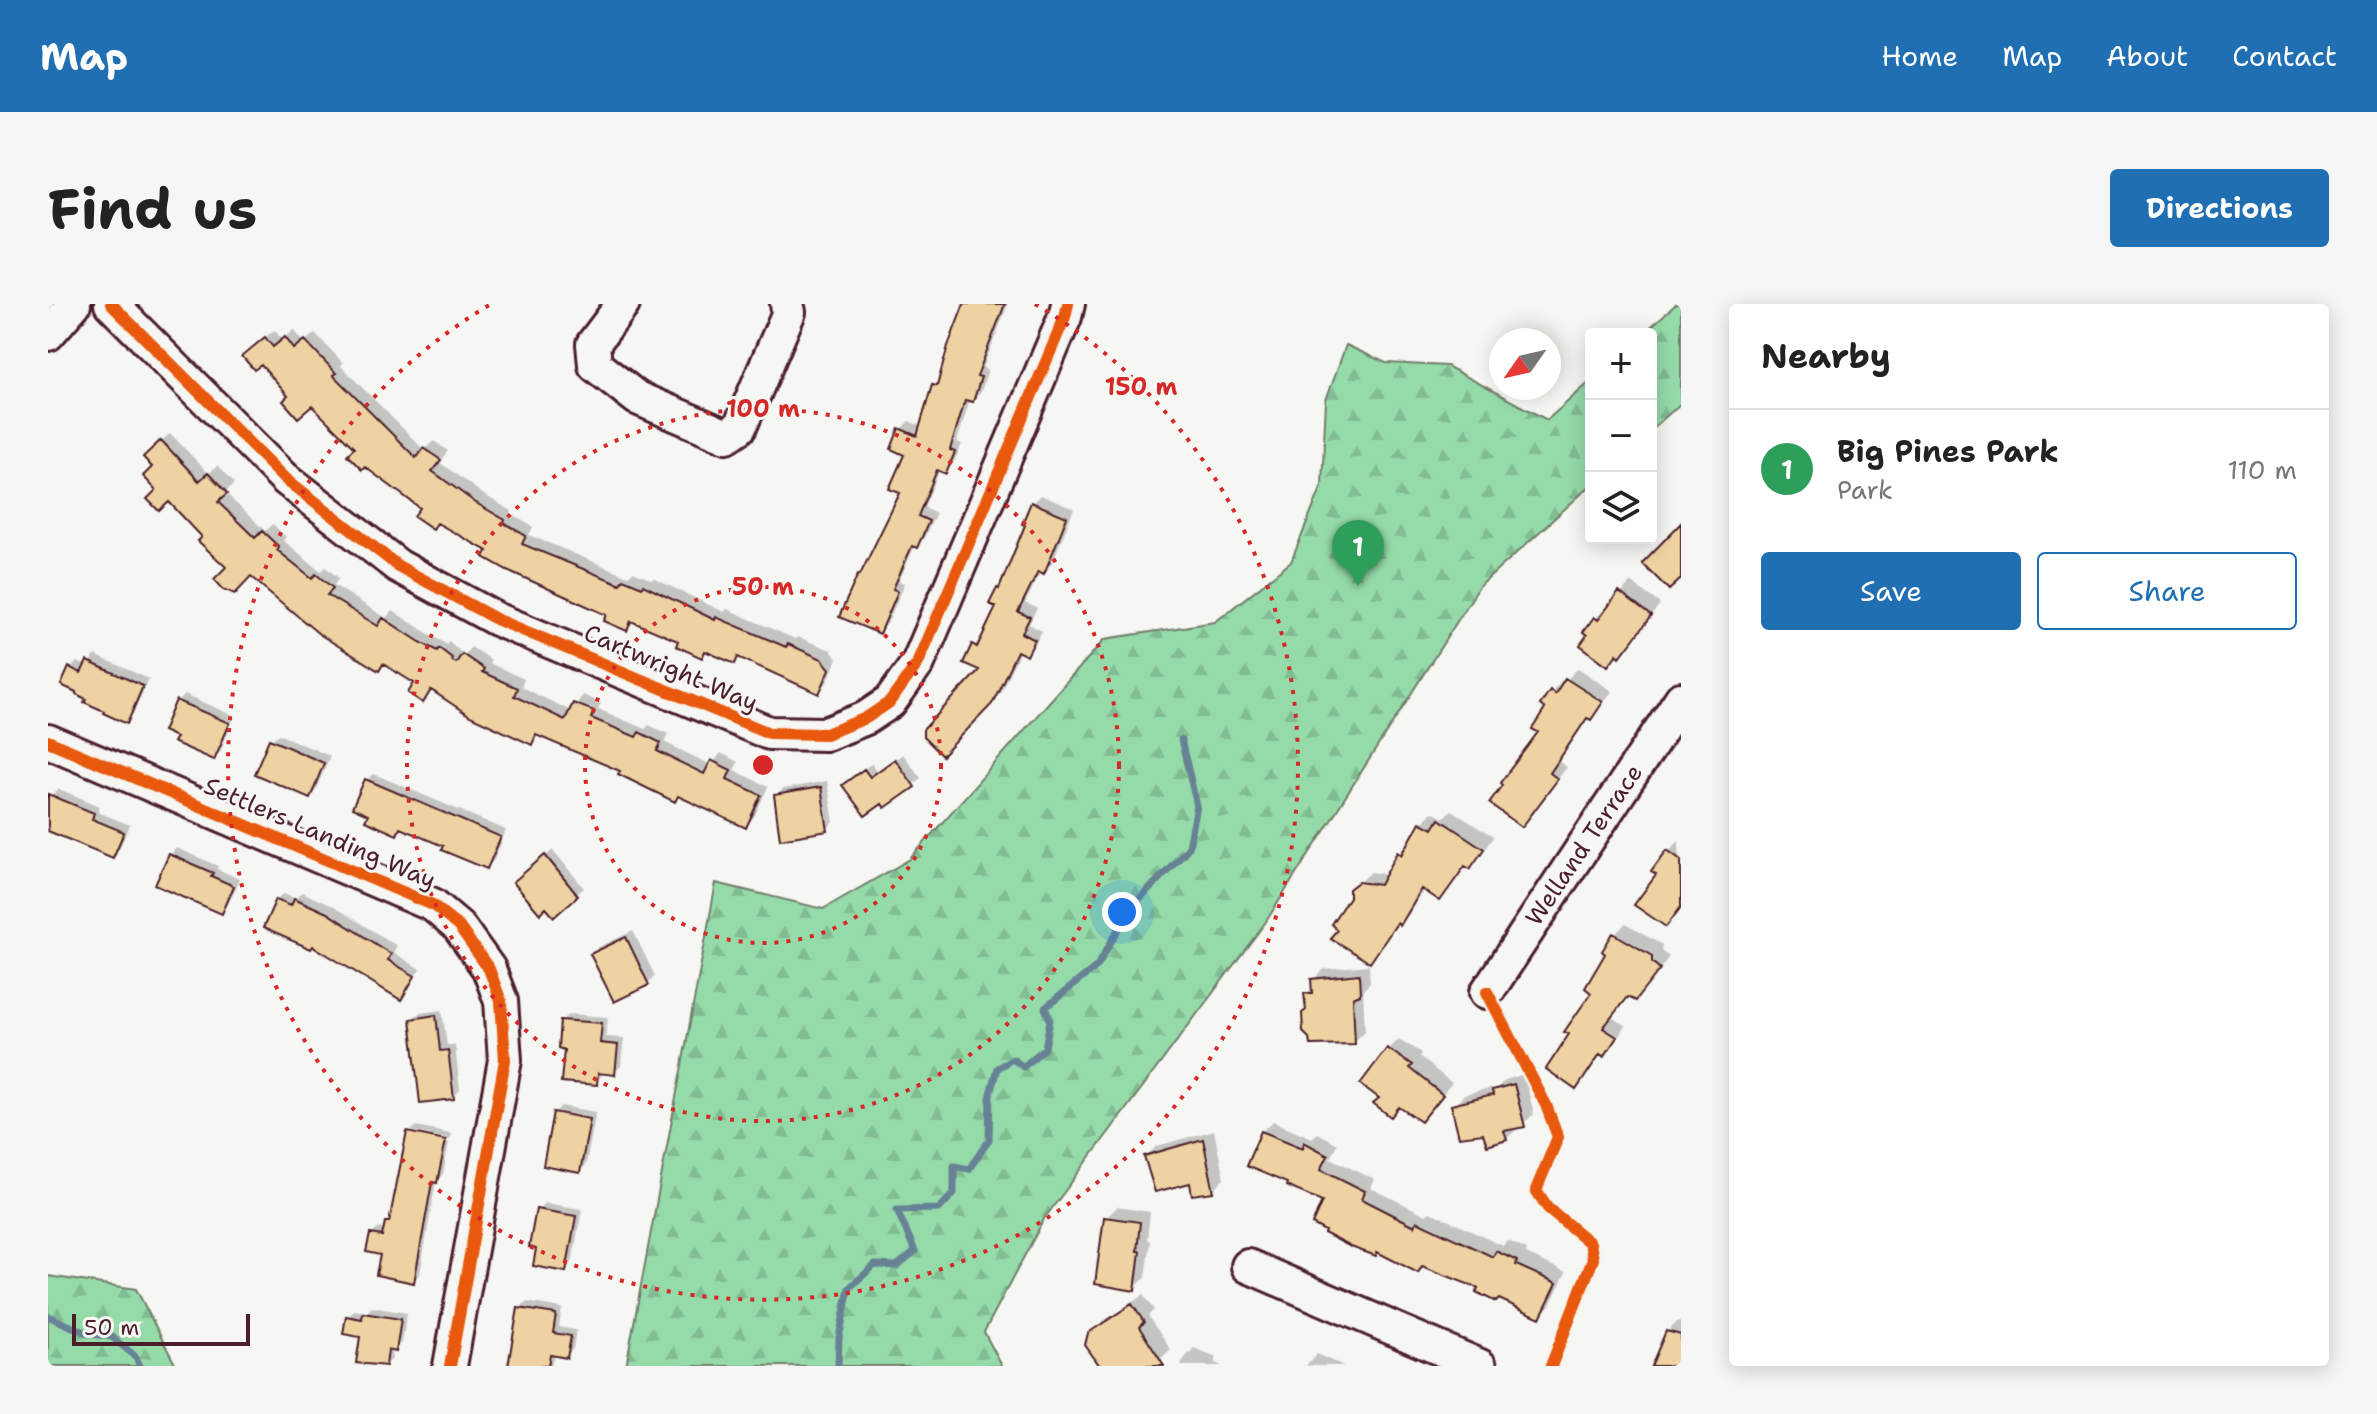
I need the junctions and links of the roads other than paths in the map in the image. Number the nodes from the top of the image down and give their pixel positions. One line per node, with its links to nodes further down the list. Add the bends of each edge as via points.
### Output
1 (74, 304): 6 (street)
2 (111, 304): 5 (street, Cartwright Way, via 286,479 398,566 496,619 769,733 826,734 890,702 918,663)
3 (623, 304): 4 (street, via 593,344 595,365 637,398 727,436 740,427 789,312)
4 (787, 304)
5 (1068, 304)
6 (48, 334)
7 (1681, 699): 9 (street, Welland Terrace)
8 (48, 741): 11 (street, Settlers Landing Way, via 433,905 459,927 489,969 501,1001 505,1060)
9 (1487, 992)
10 (1248, 1266): 12 (street)
11 (450, 1366)
12 (1480, 1366)

